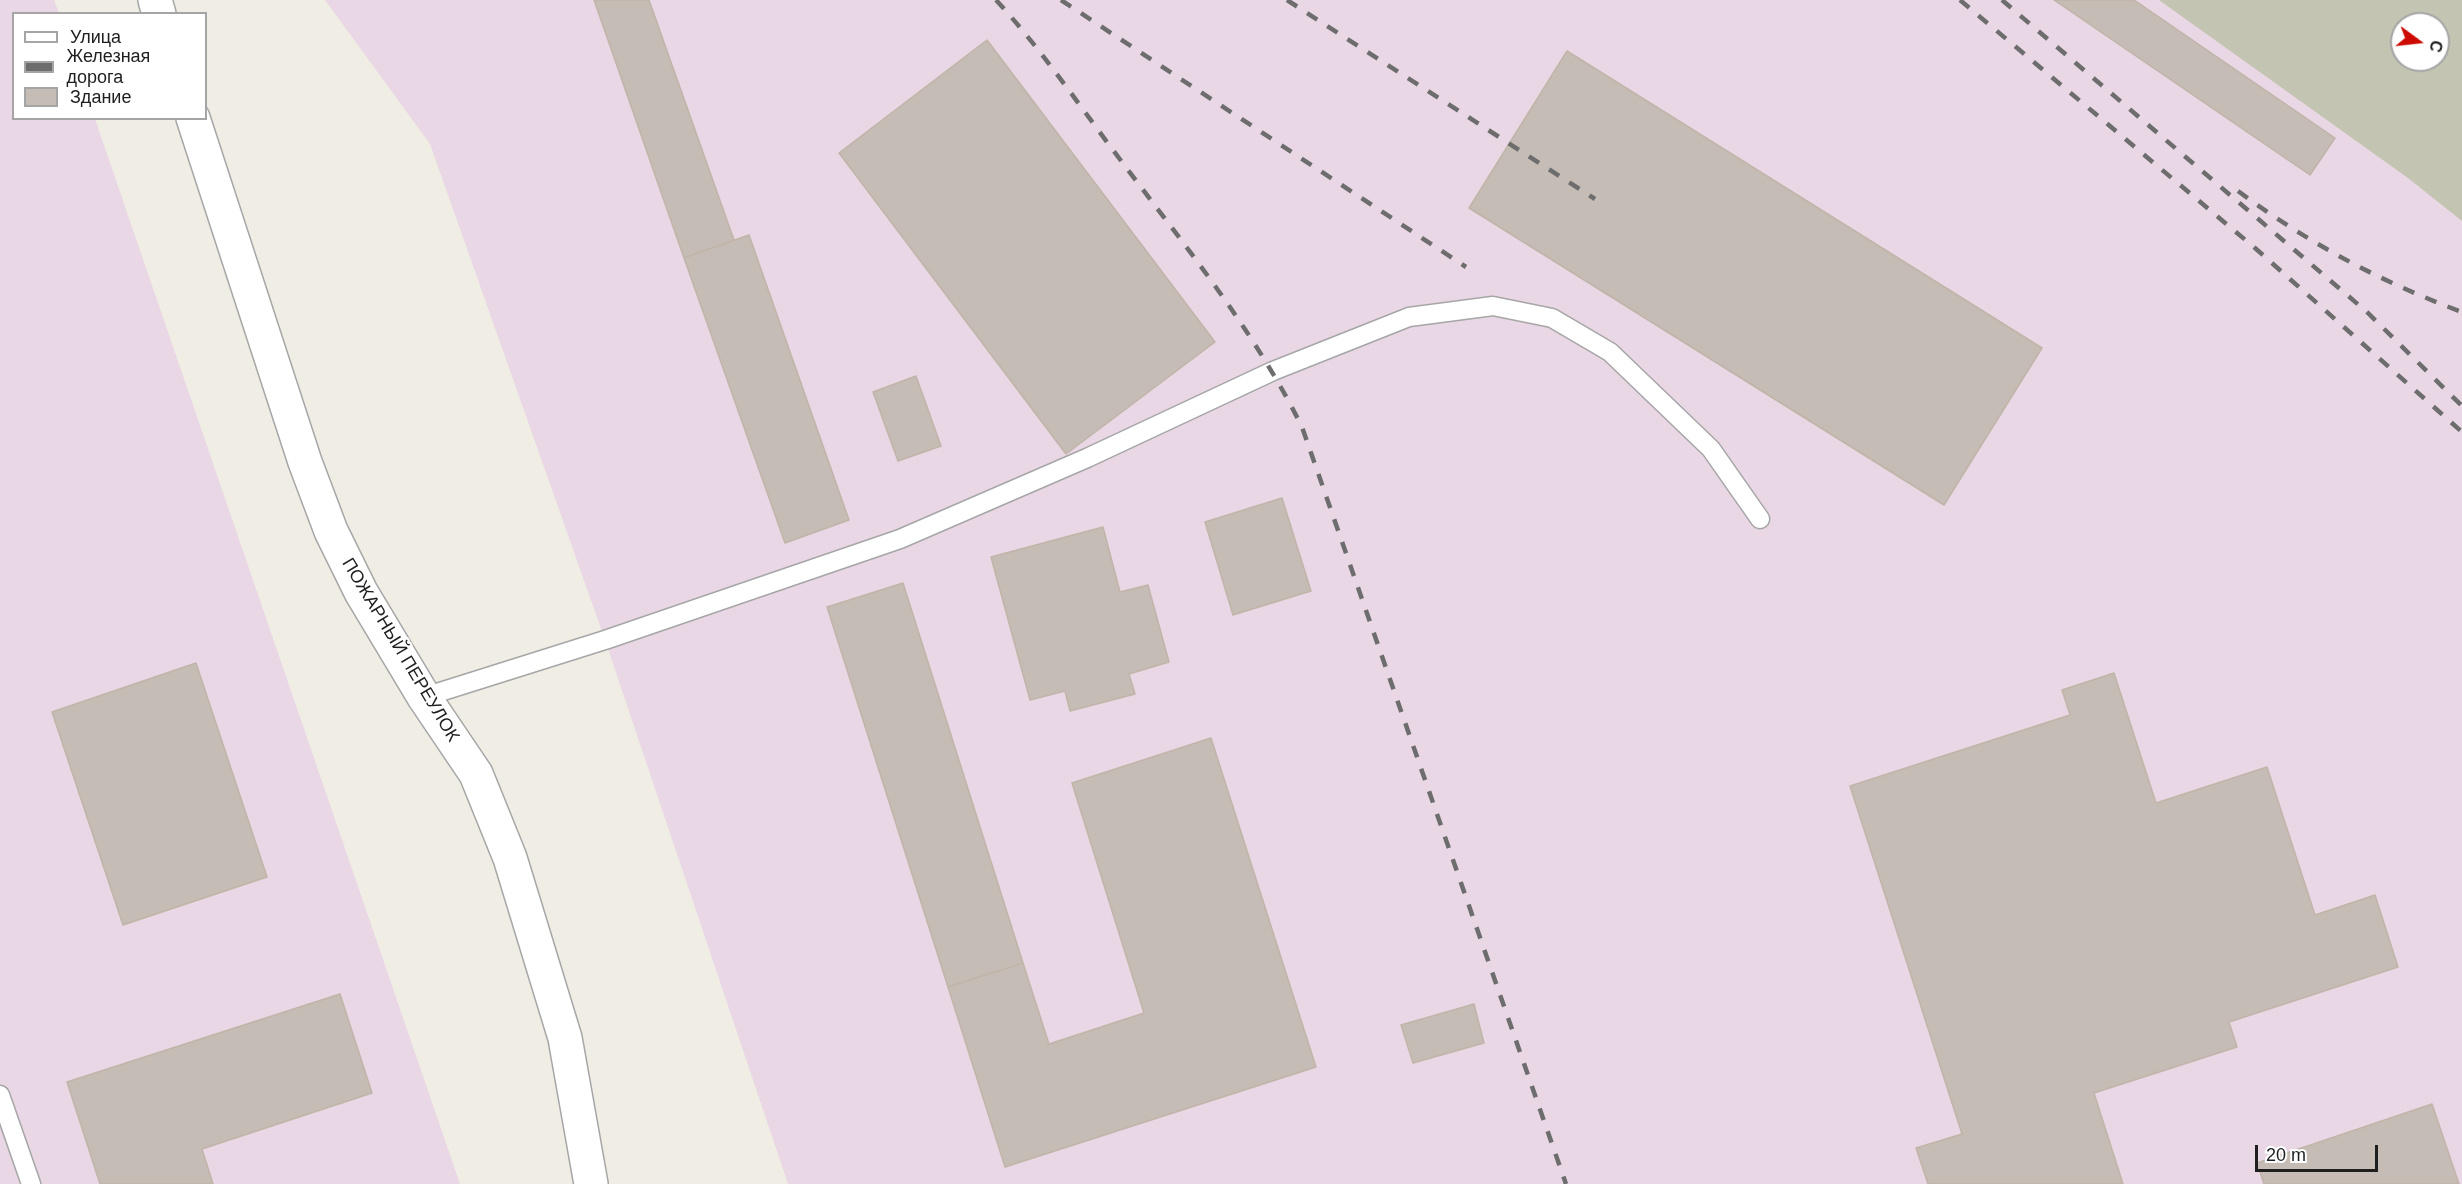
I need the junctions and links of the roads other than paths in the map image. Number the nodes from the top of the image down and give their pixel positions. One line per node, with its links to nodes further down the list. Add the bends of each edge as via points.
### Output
1 (194, 120): 3 (street, ПОЖАРНЫЙ ПЕРЕУЛОК, via 331,531 361,591)
2 (1760, 519): 3 (lane, via 1703,441 1610,352 1552,318 1493,306 1409,317 1273,371 900,539)
3 (424, 697): 6 (street, ПОЖАРНЫЙ ПЕРЕУЛОК, via 476,774 510,858 565,1038)
4 (0, 1095): 5 (lane)
5 (31, 1184)
6 (591, 1184)

